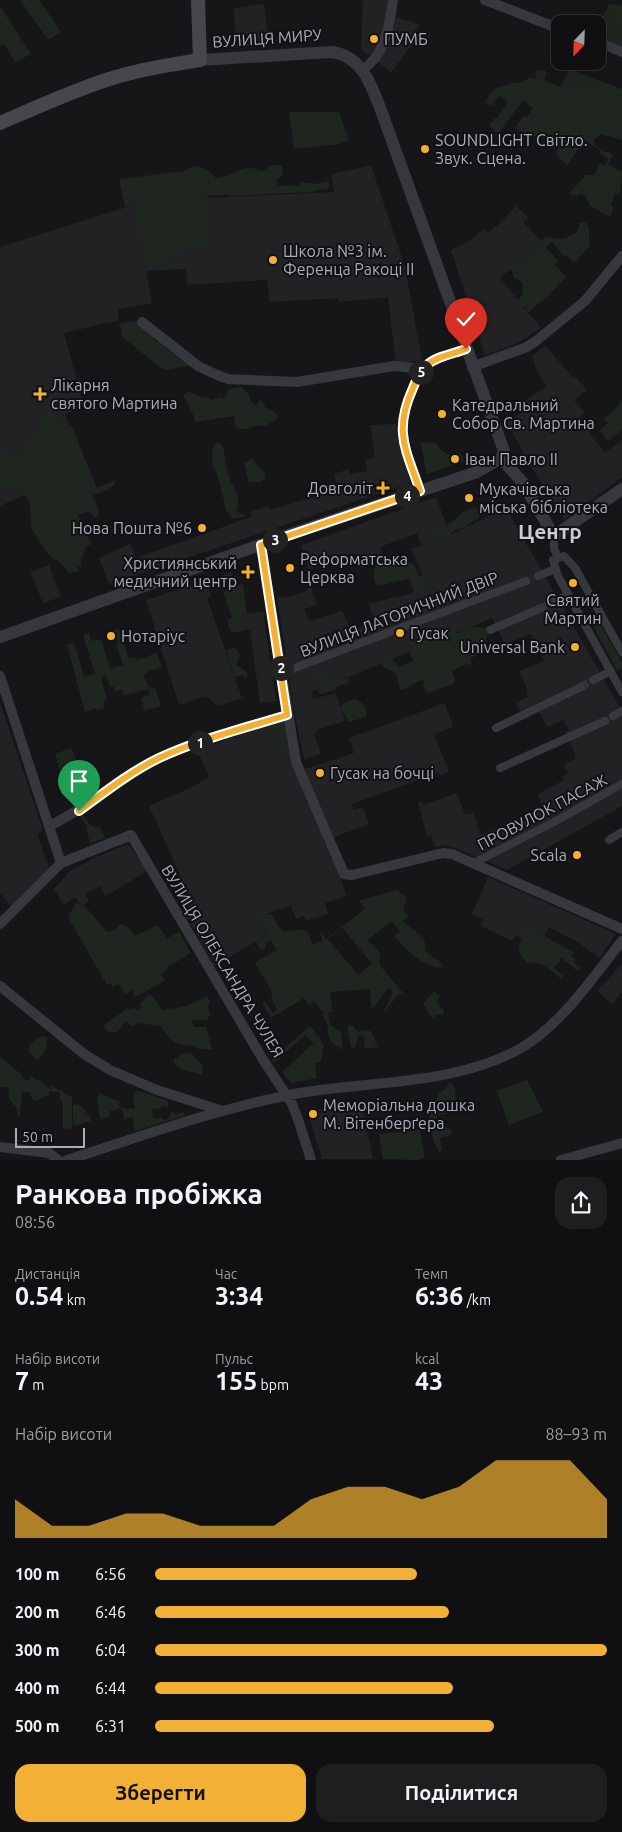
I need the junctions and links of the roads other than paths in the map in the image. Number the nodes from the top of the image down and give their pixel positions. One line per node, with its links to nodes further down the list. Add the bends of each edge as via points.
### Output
1 (198, 0): 7 (main road)
2 (394, 0): 8 (street, via 387,36 379,53)
3 (485, 0): 4 (street)
4 (551, 26)
5 (606, 45): 6 (street)
6 (622, 52)
7 (200, 60): 8 (street, ВУЛИЦЯ МИРУ, via 332,52 348,56); 9 (main road, ВУЛИЦЯ МИРУ, via 108,79)
8 (362, 70): 12 (street, ВУЛИЦЯ МИРУ, via 382,113)
9 (0, 122)
10 (622, 256): 13 (street, via 585,301 536,341)
11 (142, 322): 14 (street, via 198,366 228,379 297,382 394,366)
12 (466, 349): 13 (street, ВУЛИЦЯ МИРУ); 14 (street, via 437,359)
13 (472, 367): 15 (street, ВУЛИЦЯ МИРУ, via 504,451)
14 (423, 369): 17 (street, via 406,405 402,433)
15 (501, 458): 17 (street, via 477,472); 18 (street, via 523,483)
16 (622, 488): 18 (street)
17 (420, 491): 19 (street)
18 (554, 536): 20 (street)
19 (261, 545): 28 (street); 31 (street)
20 (558, 557): 21 (street, via 553,560); 29 (street, via 564,556 575,568)
21 (555, 569): 22 (street); 24 (street)
22 (538, 576)
23 (526, 580): 31 (street, ВУЛИЦЯ ЛАТОРИЧНИЙ ДВІР)
24 (568, 594): 25 (street); 30 (street)
25 (552, 603)
26 (539, 609): 27 (street)
27 (490, 630)
28 (0, 637)
29 (622, 652)
30 (611, 671): 33 (street); 35 (street)
31 (281, 673): 37 (street)
32 (0, 676): 43 (street)
33 (593, 680)
34 (581, 686): 40 (street)
35 (622, 692)
36 (622, 711): 38 (street)
37 (287, 715): 43 (street, via 159,758 127,776 79,811); 47 (street, via 298,771 344,874 352,875 443,853)
38 (613, 716)
39 (605, 721): 41 (street)
40 (496, 728)
41 (500, 768)
42 (622, 784): 47 (street, ПРОВУЛОК ПАСАЖ)
43 (49, 826): 46 (street)
44 (622, 832): 45 (street)
45 (609, 840)
46 (61, 863): 48 (street); 52 (street, ВУЛИЦЯ ОЛЕКСАНДРА ЧУЛЕЯ, via 131,835)
47 (474, 863): 49 (street)
48 (0, 924)
49 (622, 929)
50 (622, 942): 52 (street, via 556,1019 536,1038 510,1054 431,1076)
51 (0, 986): 53 (street, via 96,1062 157,1090)
52 (287, 1095): 53 (street); 58 (street, ВУЛИЦЯ ОЛЕКСАНДРА ЧУЛЕЯ)
53 (223, 1111): 57 (street)
54 (622, 1143): 59 (street)
55 (0, 1147): 56 (street, via 49,1153)
56 (58, 1160)
57 (67, 1160)
58 (311, 1160)
59 (560, 1160)

